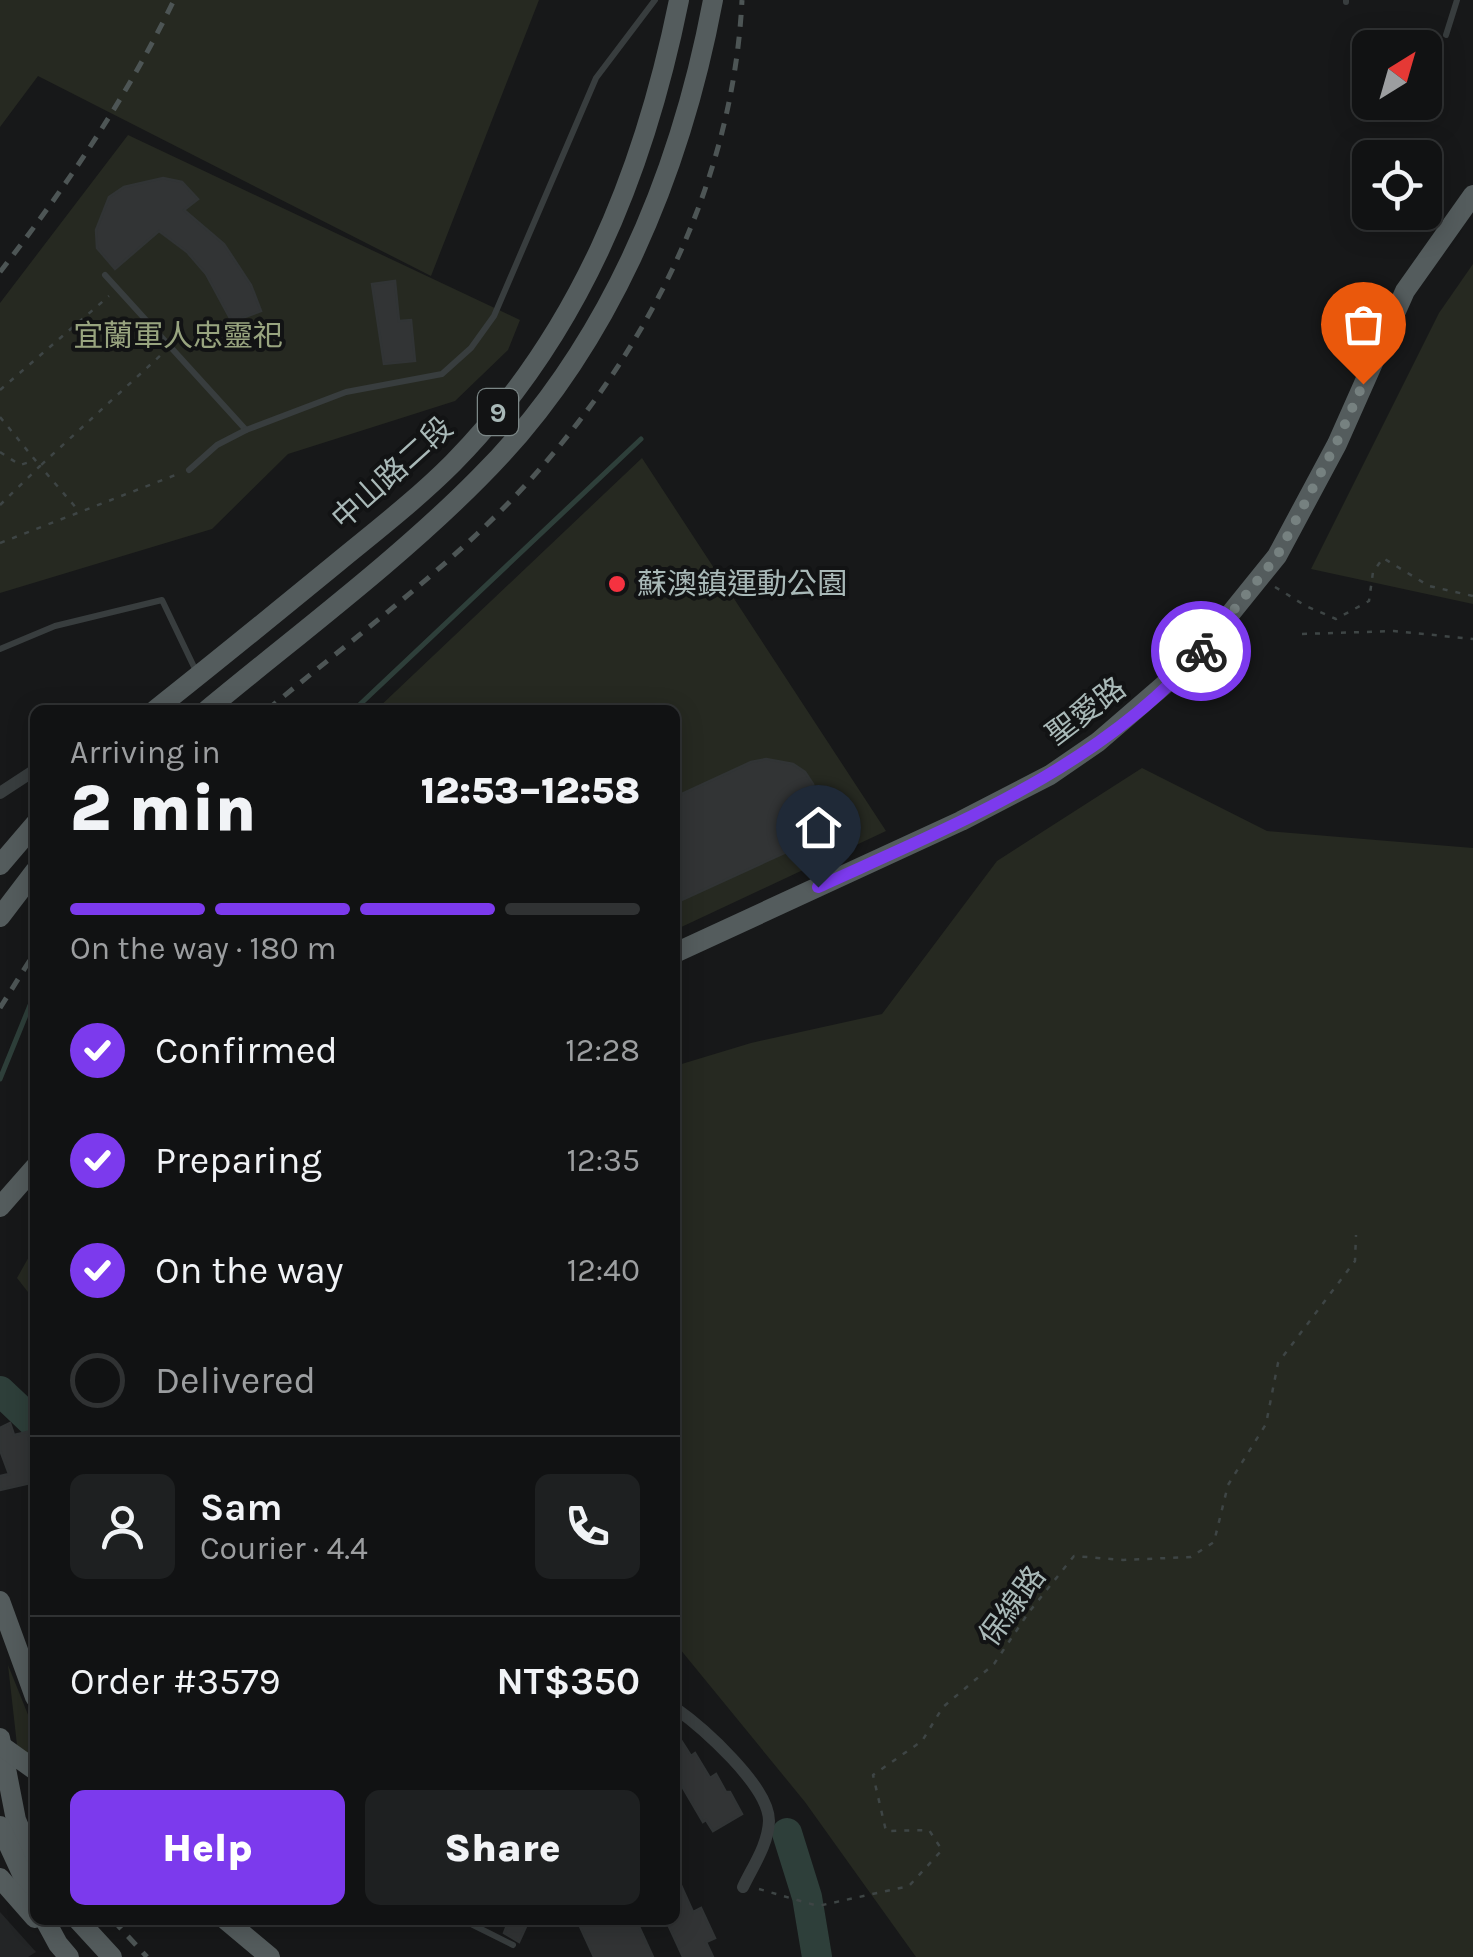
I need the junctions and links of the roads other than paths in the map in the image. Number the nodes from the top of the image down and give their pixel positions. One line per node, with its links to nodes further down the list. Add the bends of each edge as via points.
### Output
1 (655, 0): 8 (lane, via 596,78 494,316 470,348 442,374 346,392)
2 (679, 0): 11 (main road, 中山路二段 / 9, via 614,224 533,366 429,486)
3 (713, 0): 14 (main road, 中山路二段 / 9, via 645,230 578,358 478,479)
4 (1458, 0): 5 (lane)
5 (1446, 35)
6 (1473, 194): 21 (main road, 聖愛路, via 1405,291 1277,556 1181,672 1050,775)
7 (105, 275): 8 (lane)
8 (246, 430): 9 (lane)
9 (189, 470)
10 (0, 649): 11 (lane, via 55,626 162,600)
11 (190, 683): 12 (street); 13 (main road, 中山路二段 / 9)
12 (152, 705)
13 (162, 705)
14 (213, 705)
15 (30, 773): 16 (street)
16 (0, 793)
17 (30, 830): 18 (main road)
18 (0, 865)
19 (30, 878): 20 (main road)
20 (0, 917)
21 (680, 951)
22 (30, 1174): 23 (main road)
23 (0, 1207)
24 (0, 1601): 25 (main road)
25 (30, 1683)
26 (680, 1711): 34 (street, via 726,1753 769,1816 766,1841)
27 (0, 1743): 28 (main road); 29 (main road)
28 (3, 1765): 30 (main road); 32 (main road)
29 (30, 1776)
30 (30, 1778)
31 (0, 1826): 35 (main road)
32 (30, 1854)
33 (0, 1878): 36 (main road)
34 (743, 1886)
35 (30, 1891)
36 (30, 1912)
37 (41, 1925): 43 (main road)
38 (48, 1925): 43 (main road)
39 (234, 1925): 45 (main road)
40 (473, 1925): 42 (lane)
41 (84, 1927): 43 (street); 44 (main road)
42 (513, 1945)
43 (65, 1953)
44 (112, 1957)
45 (270, 1957)

